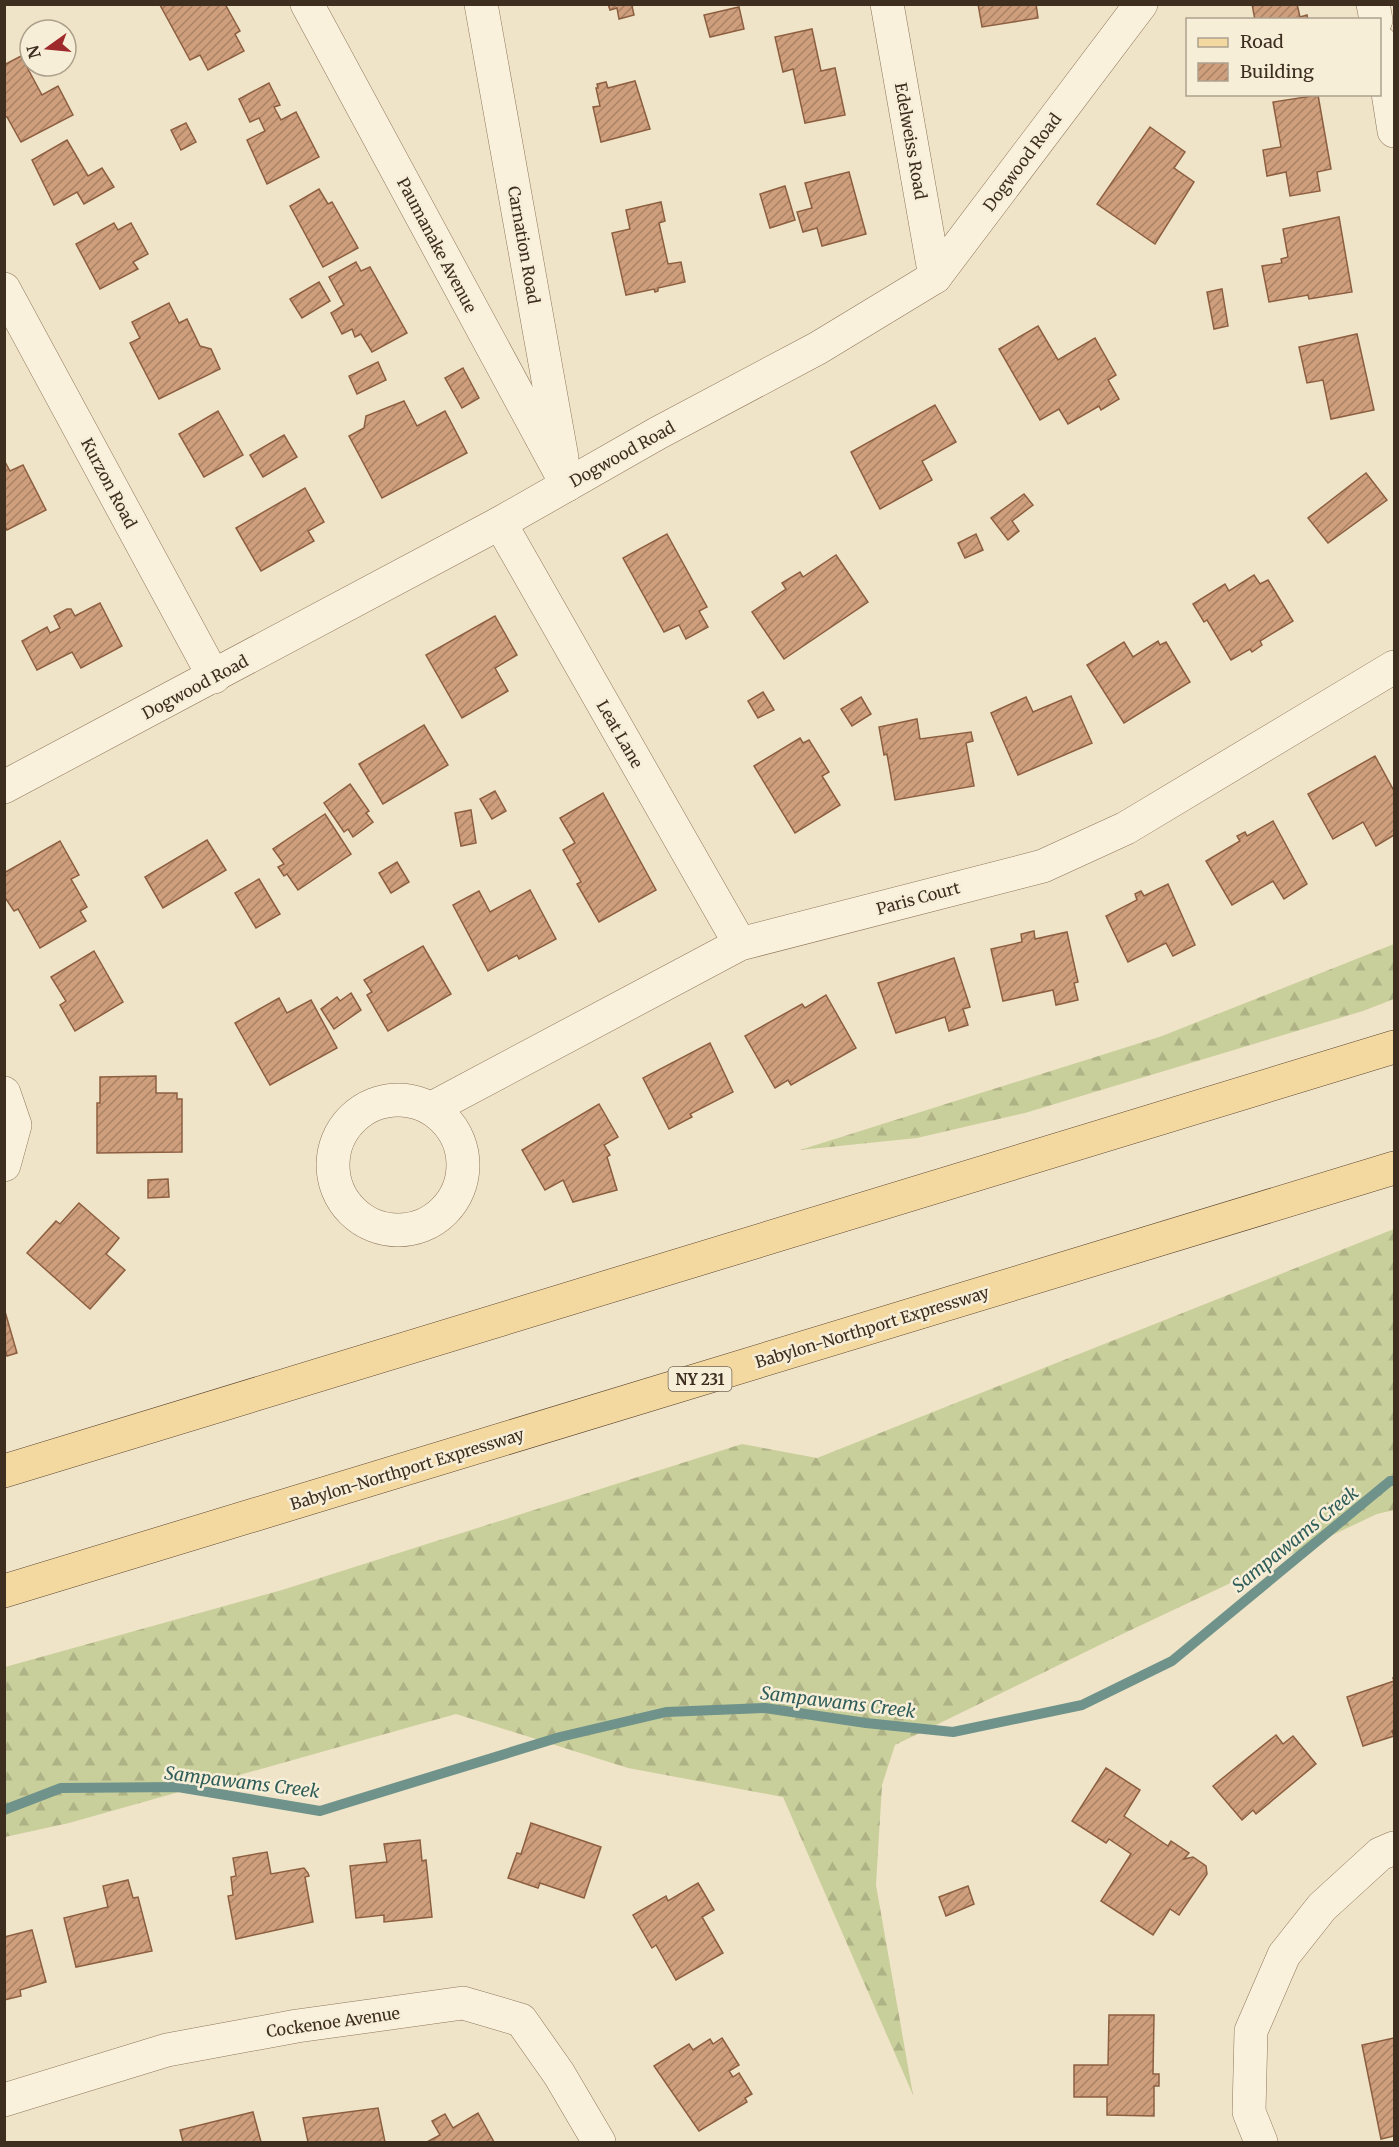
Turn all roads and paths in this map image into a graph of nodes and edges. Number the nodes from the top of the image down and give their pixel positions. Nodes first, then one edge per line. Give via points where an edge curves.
1 (307, 4) edge
2 (481, 4) edge
3 (887, 4) edge
4 (1141, 4) edge
5 (1381, 48) edge
6 (1395, 131) edge
7 (935, 277) junction
8 (4, 289) edge
9 (567, 485) junction
10 (500, 523) junction
11 (1395, 667) edge
12 (214, 677) junction
13 (4, 787) edge
14 (740, 944) junction
15 (1395, 1047) edge
16 (4, 1093) edge
17 (432, 1108) dead end
18 (4, 1165) edge
19 (1395, 1168) edge
20 (4, 1471) edge
21 (4, 1591) edge
22 (1395, 1848) edge
23 (4, 2100) edge
24 (599, 2142) edge
25 (1261, 2142) edge

1 - 9 street, Paumanake Avenue
2 - 9 street, Carnation Road
3 - 7 street, Edelweiss Road
4 - 7 street, Dogwood Road
5 - 6 street
7 - 9 street, Dogwood Road via 818,348
8 - 12 street, Kurzon Road
9 - 10 street, Dogwood Road
10 - 12 street, Dogwood Road
10 - 14 street, Leat Lane
11 - 14 street, Paris Court via 1126,828 1043,866
12 - 13 street, Dogwood Road
14 - 17 street, Paris Court
15 - 20 main road
16 - 18 street via 15,1125
19 - 21 main road, Babylon-Northport Expressway / NY 231
22 - 25 street via 1380,1854 1322,1907 1284,1955 1251,2031 1249,2112
23 - 24 street, Cockenoe Avenue via 167,2050 297,2025 463,2003 521,2020

